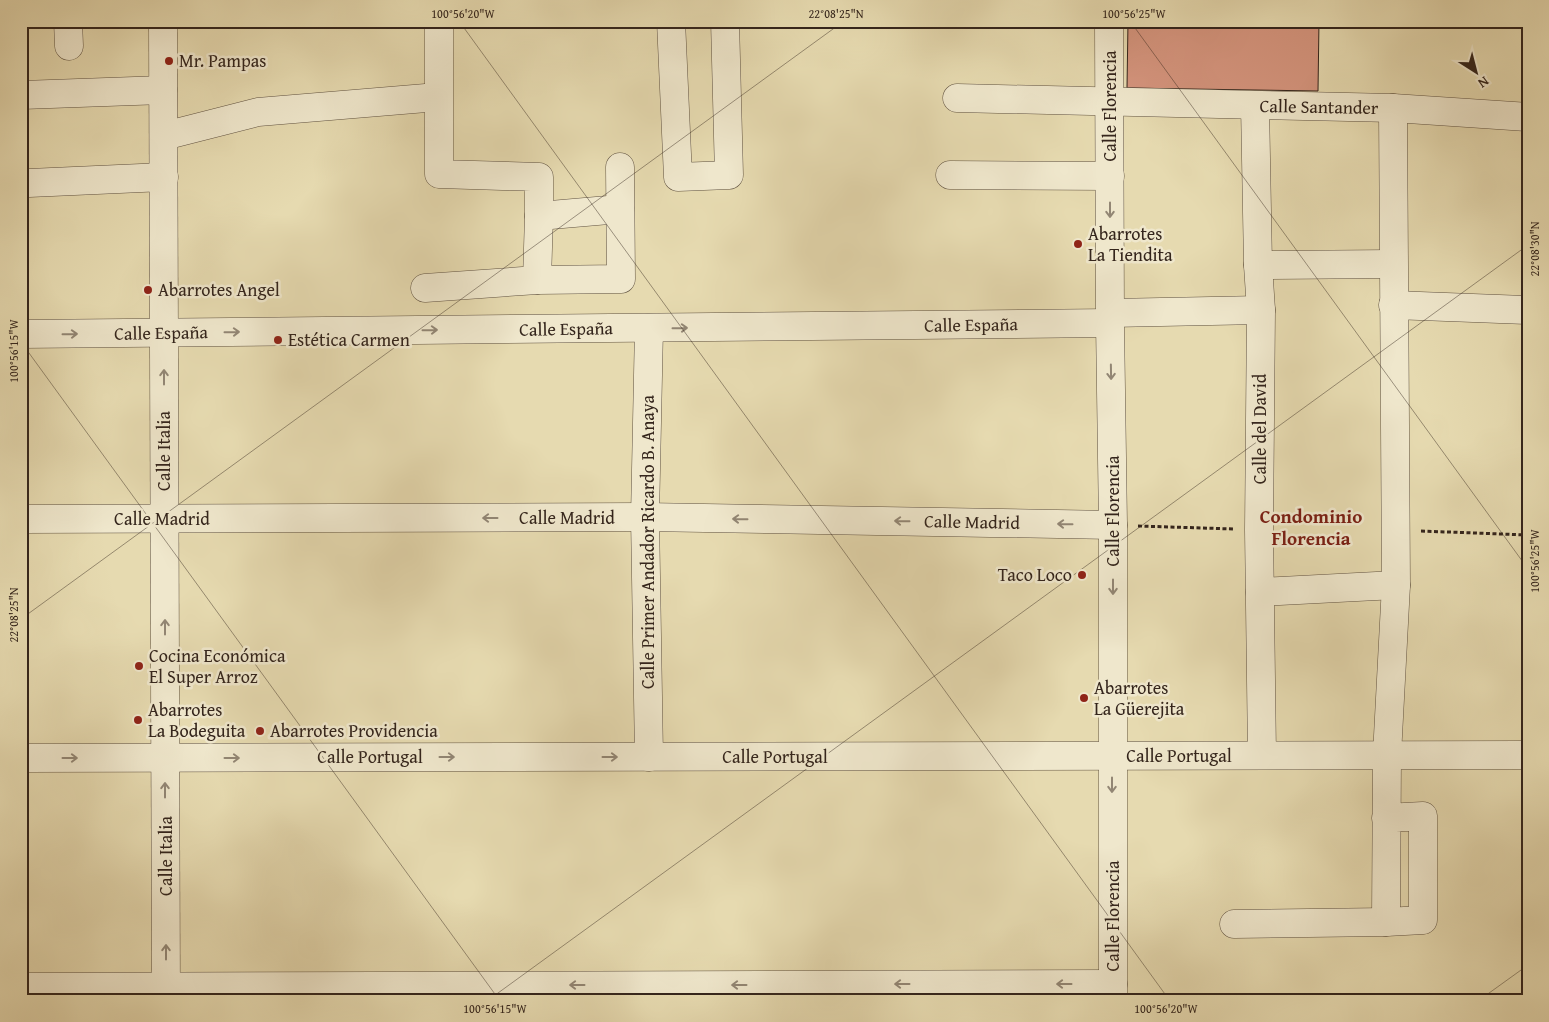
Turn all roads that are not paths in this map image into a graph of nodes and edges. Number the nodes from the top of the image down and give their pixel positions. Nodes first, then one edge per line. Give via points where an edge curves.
1 (163, 21) edge
2 (439, 21) edge
3 (672, 21) edge
4 (724, 21) edge
5 (1109, 21) edge
6 (164, 90) junction
7 (22, 95) edge
8 (438, 97) junction
9 (956, 98) dead end
10 (1110, 102) junction
11 (1254, 105) junction
12 (1393, 108) junction
13 (1528, 117) edge
14 (164, 136) junction
15 (620, 168) dead end
16 (950, 174) dead end
17 (1110, 176) junction
18 (164, 177) junction
19 (29, 182) dead end
20 (620, 209) junction
21 (540, 216) junction
22 (1393, 264) junction
23 (1258, 265) junction
24 (537, 280) junction
25 (425, 288) dead end
26 (1394, 305) junction
27 (1261, 310) junction
28 (1528, 310) edge
29 (1110, 318) junction
30 (649, 328) junction
31 (164, 333) junction
32 (21, 334) edge
33 (646, 517) junction
34 (21, 519) edge
35 (165, 519) junction
36 (1113, 525) junction
37 (1396, 586) junction
38 (1260, 592) junction
39 (1262, 755) junction
40 (1387, 755) junction
41 (1528, 755) edge
42 (1112, 756) junction
43 (649, 757) junction
44 (21, 758) edge
45 (165, 758) junction
46 (1386, 818) junction
47 (1386, 922) junction
48 (1234, 924) dead end
49 (21, 987) edge
50 (1113, 992) edge
51 (646, 993) edge
52 (166, 994) edge

1 - 6 street, Calle Italia
2 - 8 street
3 - 4 street via 678,177 728,175
5 - 10 street, Calle Florencia
6 - 7 street
6 - 14 street, Calle Italia
8 - 14 street via 258,112
8 - 21 street via 439,174 539,177
9 - 10 street, Calle Santander
10 - 11 street, Calle Santander
10 - 17 street, Calle Florencia
11 - 12 street, Calle Santander
11 - 23 street, Calle del David
12 - 13 street, Calle Santander
12 - 22 street
14 - 18 street, Calle Italia
15 - 20 street
16 - 17 street
17 -> 29 street, Calle Florencia
18 - 19 street
18 - 31 street, Calle Italia
20 - 21 street
20 - 24 street via 621,279
21 - 24 street
22 - 23 street
22 - 26 street
23 - 27 street, Calle del David
24 - 25 street
26 - 28 street
26 - 37 street
27 - 29 street, Calle España
27 - 38 street, Calle del David
30 -> 29 street, Calle España
29 -> 36 street, Calle Florencia
31 -> 30 street, Calle España
30 - 33 street, Calle Primer Andador Ricardo B. Anaya
32 -> 31 street, Calle España
35 -> 31 street, Calle Italia
33 -> 35 street, Calle Madrid
36 -> 33 street, Calle Madrid
33 - 43 street, Calle Primer Andador Ricardo B. Anaya
34 - 35 street, Calle Madrid
45 -> 35 street, Calle Italia
36 -> 42 street, Calle Florencia
37 - 38 street
37 - 40 street
38 - 39 street, Calle del David
39 - 40 street, Calle Portugal
39 - 42 street, Calle Portugal
40 - 41 street, Calle Portugal
40 - 46 street
42 - 43 street, Calle Portugal
42 -> 50 street, Calle Florencia
45 -> 43 street, Calle Portugal
44 -> 45 street, Calle Portugal
52 -> 45 street, Calle Italia
46 - 47 street
46 - 47 street via 1423,816 1423,920
47 - 48 street
49 - 52 street
50 -> 51 street
51 -> 52 street

